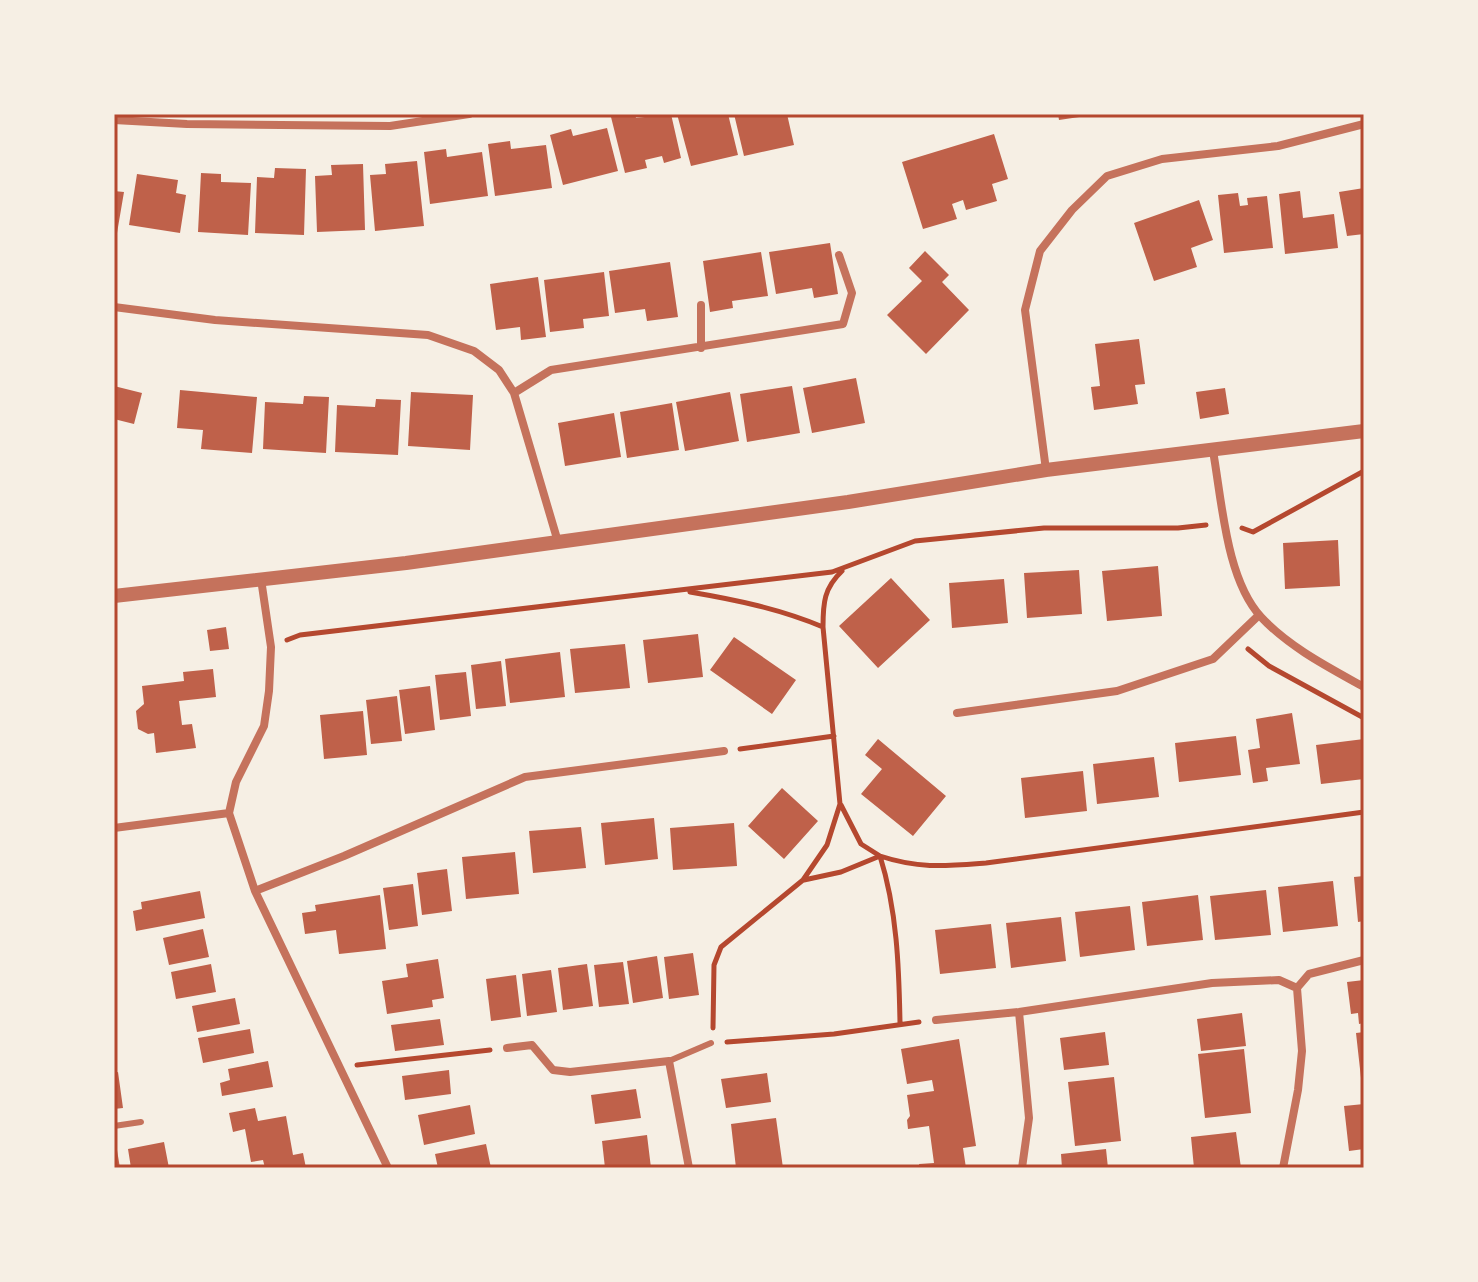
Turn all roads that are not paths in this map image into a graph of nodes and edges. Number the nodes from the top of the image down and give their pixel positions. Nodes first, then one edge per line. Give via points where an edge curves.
1 (469, 114) edge
2 (114, 120) edge
3 (1364, 124) edge
4 (839, 255) dead end
5 (701, 305) dead end
6 (114, 307) edge
7 (701, 348) junction
8 (514, 393) junction
9 (1364, 431) edge
10 (1213, 451) junction
11 (1046, 470) junction
12 (558, 542) junction
13 (261, 579) junction
14 (114, 596) edge
15 (1259, 615) junction
16 (1364, 687) edge
17 (957, 713) dead end
18 (724, 751) road end
19 (229, 813) junction
20 (114, 828) edge
21 (255, 891) junction
22 (1364, 960) edge
23 (1297, 988) junction
24 (1019, 1012) junction
25 (936, 1020) road end
26 (711, 1043) road end
27 (507, 1048) road end
28 (669, 1061) junction
29 (141, 1122) dead end
30 (114, 1126) edge
31 (388, 1168) edge
32 (689, 1168) edge
33 (1022, 1168) edge
34 (1283, 1168) edge

1 - 2 street via 390,126
3 - 11 street via 1278,146 1162,159 1107,176 1072,210 1040,251 1025,310
4 - 7 street via 852,293 843,324
5 - 7 street
6 - 8 street via 428,335 474,351 499,370
7 - 8 street via 551,370
8 - 12 street
9 - 10 street
10 - 11 street
10 - 15 street via 1240,585
11 - 12 street
12 - 13 street
13 - 14 street
13 - 19 street via 271,647 269,691 264,726 236,782
15 - 16 street via 1287,641
15 - 17 street via 1213,659 1117,691
18 - 21 street via 525,777
19 - 20 street
19 - 21 street
21 - 31 street
22 - 23 street via 1309,974
23 - 24 street via 1279,980 1212,983
23 - 34 street via 1302,1051
24 - 25 street
24 - 33 street via 1029,1118
26 - 28 lane
27 - 28 street via 532,1045 553,1070 570,1072
28 - 32 street
29 - 30 lane

